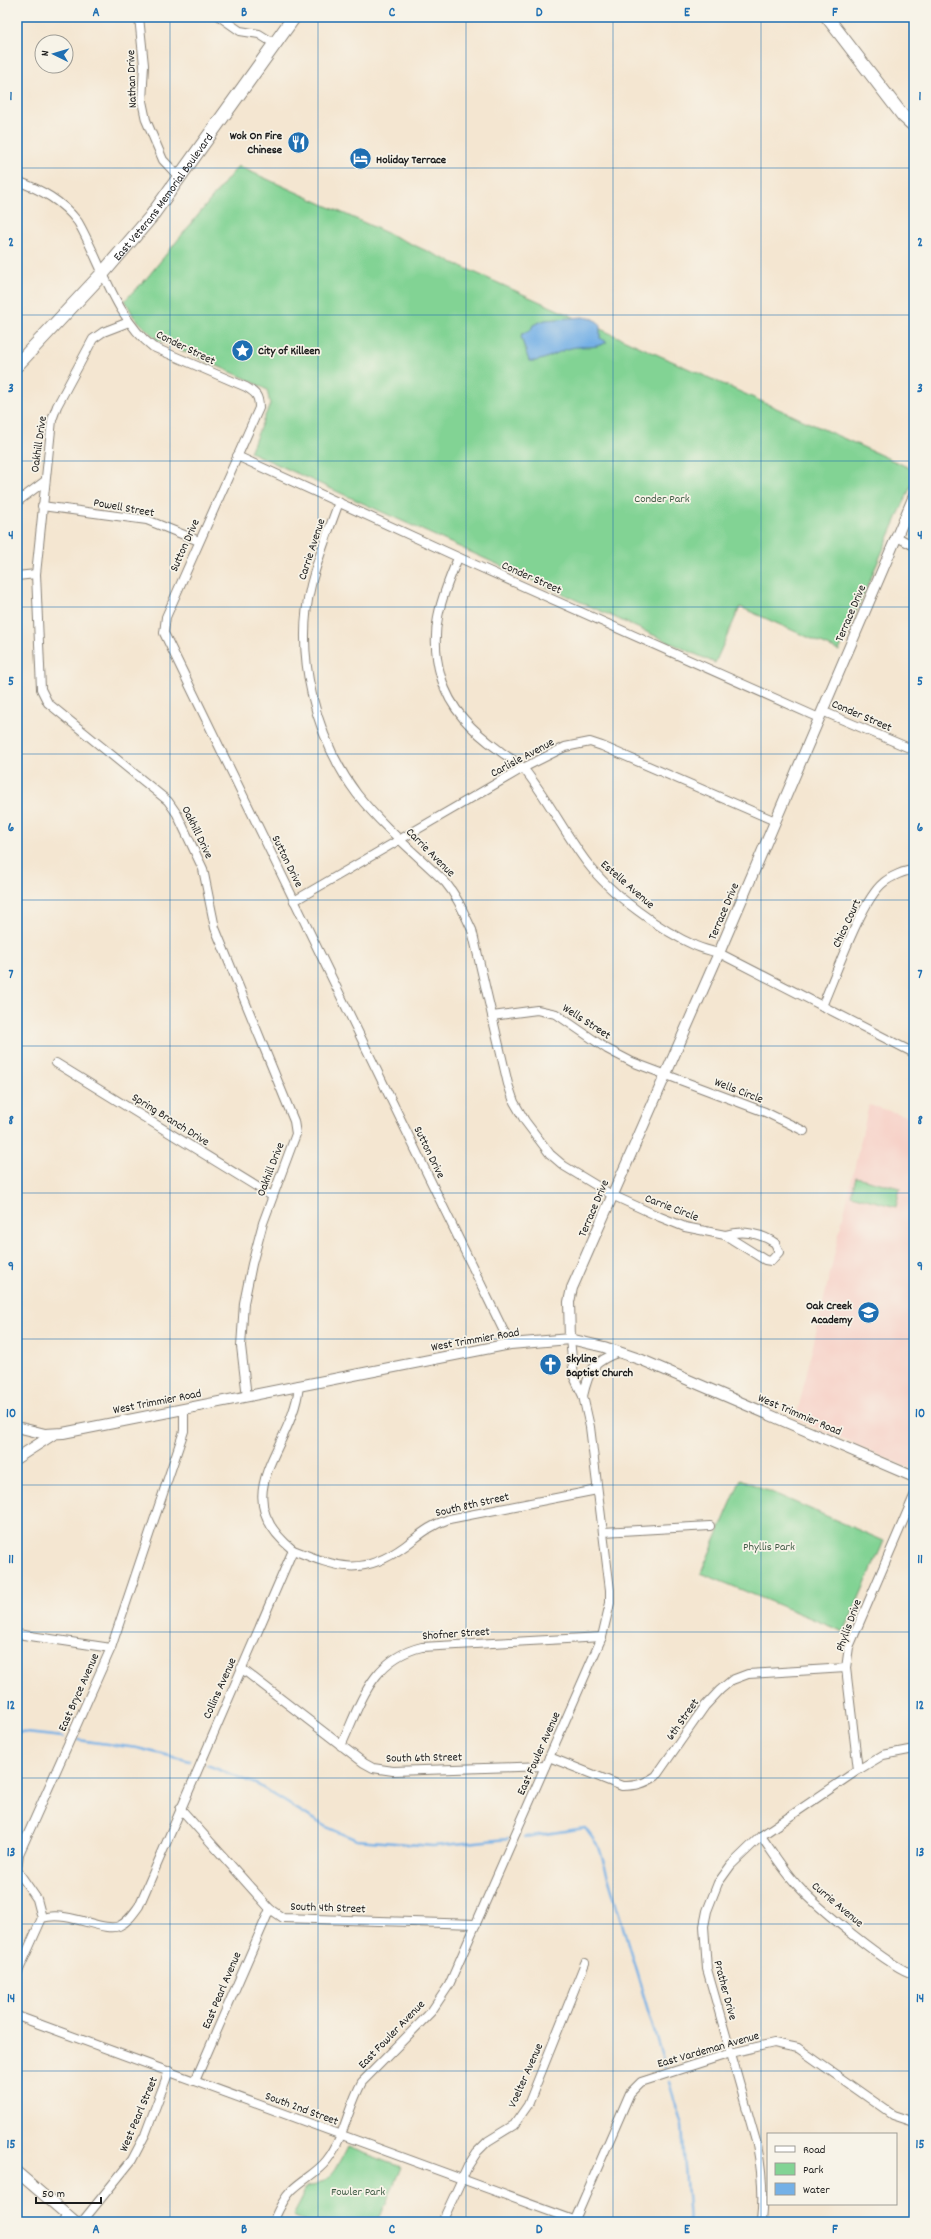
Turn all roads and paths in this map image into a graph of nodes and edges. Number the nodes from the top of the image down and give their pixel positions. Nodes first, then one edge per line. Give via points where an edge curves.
1 (139, 17) edge
2 (220, 17) edge
3 (294, 17) edge
4 (828, 18) edge
5 (275, 44) junction
6 (914, 126) edge
7 (180, 178) junction
8 (17, 182) edge
9 (103, 273) junction
10 (129, 322) junction
11 (17, 365) edge
12 (246, 387) joint
13 (237, 456) junction
14 (45, 481) junction
15 (914, 496) edge
16 (17, 502) edge
17 (339, 502) junction
18 (42, 506) junction
19 (897, 537) junction
20 (199, 541) junction
21 (914, 546) edge
22 (458, 558) junction
23 (36, 574) junction
24 (17, 576) edge
25 (820, 714) junction
26 (914, 750) edge
27 (523, 768) junction
28 (775, 821) junction
29 (401, 839) junction
30 (914, 870) edge
31 (294, 901) junction
32 (719, 953) junction
33 (822, 1006) junction
34 (492, 1016) junction
35 (914, 1053) edge
36 (56, 1063) dead end
37 (664, 1076) junction
38 (804, 1131) dead end
39 (612, 1195) junction
40 (272, 1196) junction
41 (725, 1235) junction
42 (570, 1339) junction
43 (510, 1344) junction
44 (620, 1352) junction
45 (299, 1385) junction
46 (583, 1396) junction
47 (247, 1397) junction
48 (184, 1409) junction
49 (18, 1431) edge
50 (54, 1434) junction
51 (17, 1458) edge
52 (914, 1477) edge
53 (597, 1490) junction
54 (914, 1496) edge
55 (710, 1526) dead end
56 (603, 1532) junction
57 (293, 1550) junction
58 (17, 1634) edge
59 (602, 1637) junction
60 (111, 1648) junction
61 (241, 1668) junction
62 (846, 1668) junction
63 (341, 1746) junction
64 (914, 1749) edge
65 (549, 1757) junction
66 (545, 1766) junction
67 (858, 1770) junction
68 (180, 1808) junction
69 (761, 1836) junction
70 (270, 1909) junction
71 (42, 1918) junction
72 (476, 1924) junction
73 (585, 1963) dead end
74 (17, 1974) edge
75 (914, 1974) edge
76 (17, 2016) edge
77 (731, 2053) junction
78 (169, 2071) junction
79 (195, 2081) junction
80 (914, 2122) edge
81 (340, 2134) junction
82 (17, 2172) edge
83 (462, 2179) junction
84 (65, 2218) edge
85 (75, 2222) edge
86 (82, 2222) edge
87 (273, 2222) edge
88 (442, 2222) edge
89 (576, 2222) edge
90 (761, 2222) edge

1 - 7 street, Nathan Drive via 144,65 142,101 146,120 164,160
2 - 5 street via 240,30 259,34
3 - 5 main road, East Veterans Memorial Boulevard
4 - 6 main road via 903,116
5 - 7 main road, East Veterans Memorial Boulevard
7 - 9 main road, East Veterans Memorial Boulevard
8 - 9 street, Conder Street via 42,190 68,209 90,242
9 - 10 street, Conder Street
9 - 11 main road, East Veterans Memorial Boulevard
10 - 12 street, Conder Street via 140,337 153,347
10 - 14 street, Oakhill Drive via 103,332 93,339 83,355 52,420
12 - 13 street, Sutton Drive via 255,392 259,399 259,408
13 - 17 street, Conder Street
13 - 20 street, Sutton Drive
14 - 16 street
14 - 18 street, Oakhill Drive
15 - 19 street, Terrace Drive
17 - 22 street, Conder Street
17 - 29 street, Carrie Avenue via 310,586 306,620 309,681 324,734 347,779 373,811
18 - 20 street, Powell Street via 147,520
18 - 23 street, Oakhill Drive
19 - 21 street
19 - 25 street, Terrace Drive
20 - 31 street, Sutton Drive via 166,618 164,633
22 - 25 street, Conder Street
22 - 27 street, Estelle Avenue via 441,598 436,620 435,645 440,677 452,704 467,725
23 - 24 street
23 - 40 street, Oakhill Drive via 43,696 48,703 168,801 178,814 203,869 215,928 294,1121 294,1141
25 - 26 street, Conder Street
25 - 28 street, Terrace Drive
27 - 28 street, Carlisle Avenue via 565,747 590,742
27 - 29 street, Carlisle Avenue
27 - 32 street, Estelle Avenue via 589,866 621,897 672,934 697,947
28 - 32 street, Terrace Drive
29 - 31 street, Carlisle Avenue
29 - 34 street, Carrie Avenue via 455,894 472,930
30 - 33 street, Chico Court via 908,870 883,882 866,905
31 - 43 street, Sutton Drive
32 - 33 street, Estelle Avenue
32 - 37 street, Terrace Drive
33 - 35 street, Estelle Avenue
34 - 37 street, Wells Street via 537,1010 556,1014 607,1049
34 - 39 street, Carrie Avenue via 508,1084 514,1102 525,1121 550,1154 564,1166
36 - 40 street, Spring Branch Drive
37 - 38 street, Wells Circle via 765,1112
37 - 39 street, Terrace Drive
39 - 41 street, Carrie Circle via 685,1227
39 - 42 street, Terrace Drive via 572,1288 569,1302
40 - 47 street, Oakhill Drive via 252,1264 244,1306 241,1346
41 - 41 street, Carrie Circle via 735,1232 758,1235 775,1243 779,1252 771,1261 765,1260
42 - 43 street, West Trimmier Road
42 - 44 street, West Trimmier Road
42 - 46 street, East Fowler Avenue via 574,1376
43 - 45 street, West Trimmier Road
44 - 46 street via 602,1359 594,1366 588,1375
44 - 52 street, West Trimmier Road
45 - 47 street, West Trimmier Road
45 - 57 street via 294,1409 262,1482 266,1517
46 - 53 street, East Fowler Avenue via 590,1428
47 - 48 street, West Trimmier Road
48 - 50 street, West Trimmier Road
48 - 60 street, East Bryce Avenue via 184,1431
49 - 50 street, West Trimmier Road
50 - 51 street
53 - 56 street, East Fowler Avenue
53 - 57 street, South 8th Street via 449,1519 432,1525 391,1556 369,1565 334,1565
54 - 62 street, Phyllis Drive via 849,1647
55 - 56 street
56 - 59 street, East Fowler Avenue via 610,1603
57 - 61 street, Collins Avenue
58 - 60 street
59 - 63 street, Shofner Street via 422,1647 408,1650 383,1666 374,1677
59 - 65 street, East Fowler Avenue
60 - 71 street, East Bryce Avenue via 19,1854 17,1870 37,1899
61 - 63 street, South 6th Street
61 - 68 street, Collins Avenue
62 - 65 street, 6th Street via 748,1674 732,1680 705,1706 656,1776 645,1784 622,1786
62 - 67 street, Phyllis Drive
63 - 66 street, South 6th Street via 373,1768 387,1770
64 - 67 street, Prather Drive via 884,1755
65 - 66 street, East Fowler Avenue
66 - 72 street, East Fowler Avenue
67 - 69 street, Prather Drive
68 - 70 street, South 4th Street
68 - 71 street, Collins Avenue via 139,1906 125,1922 117,1927 109,1927 68,1916
69 - 75 street, Currie Avenue via 797,1885 819,1906 893,1965
69 - 77 street, Prather Drive via 731,1865 718,1884 707,1910 704,1926 707,1969
70 - 72 street, South 4th Street via 283,1918
70 - 79 street, East Pearl Avenue
71 - 74 street
72 - 81 street, East Fowler Avenue via 449,1986 431,2012 362,2082
73 - 83 street, Voelter Avenue via 528,2105 514,2125 488,2141 477,2152
76 - 78 street, South 2nd Street
77 - 80 street, East Vardeman Avenue via 774,2043 794,2046 893,2115
77 - 89 street, East Vardeman Avenue via 635,2086
77 - 90 street, Prather Drive via 761,2163
78 - 79 street, South 2nd Street
78 - 86 street, West Pearl Street via 145,2135 132,2160
79 - 81 street, South 2nd Street
81 - 83 street, South 2nd Street
81 - 87 street, East Fowler Avenue via 326,2162 292,2189
82 - 84 street
83 - 88 street, Voelter Avenue
83 - 89 street, South 2nd Street
84 - 85 street

